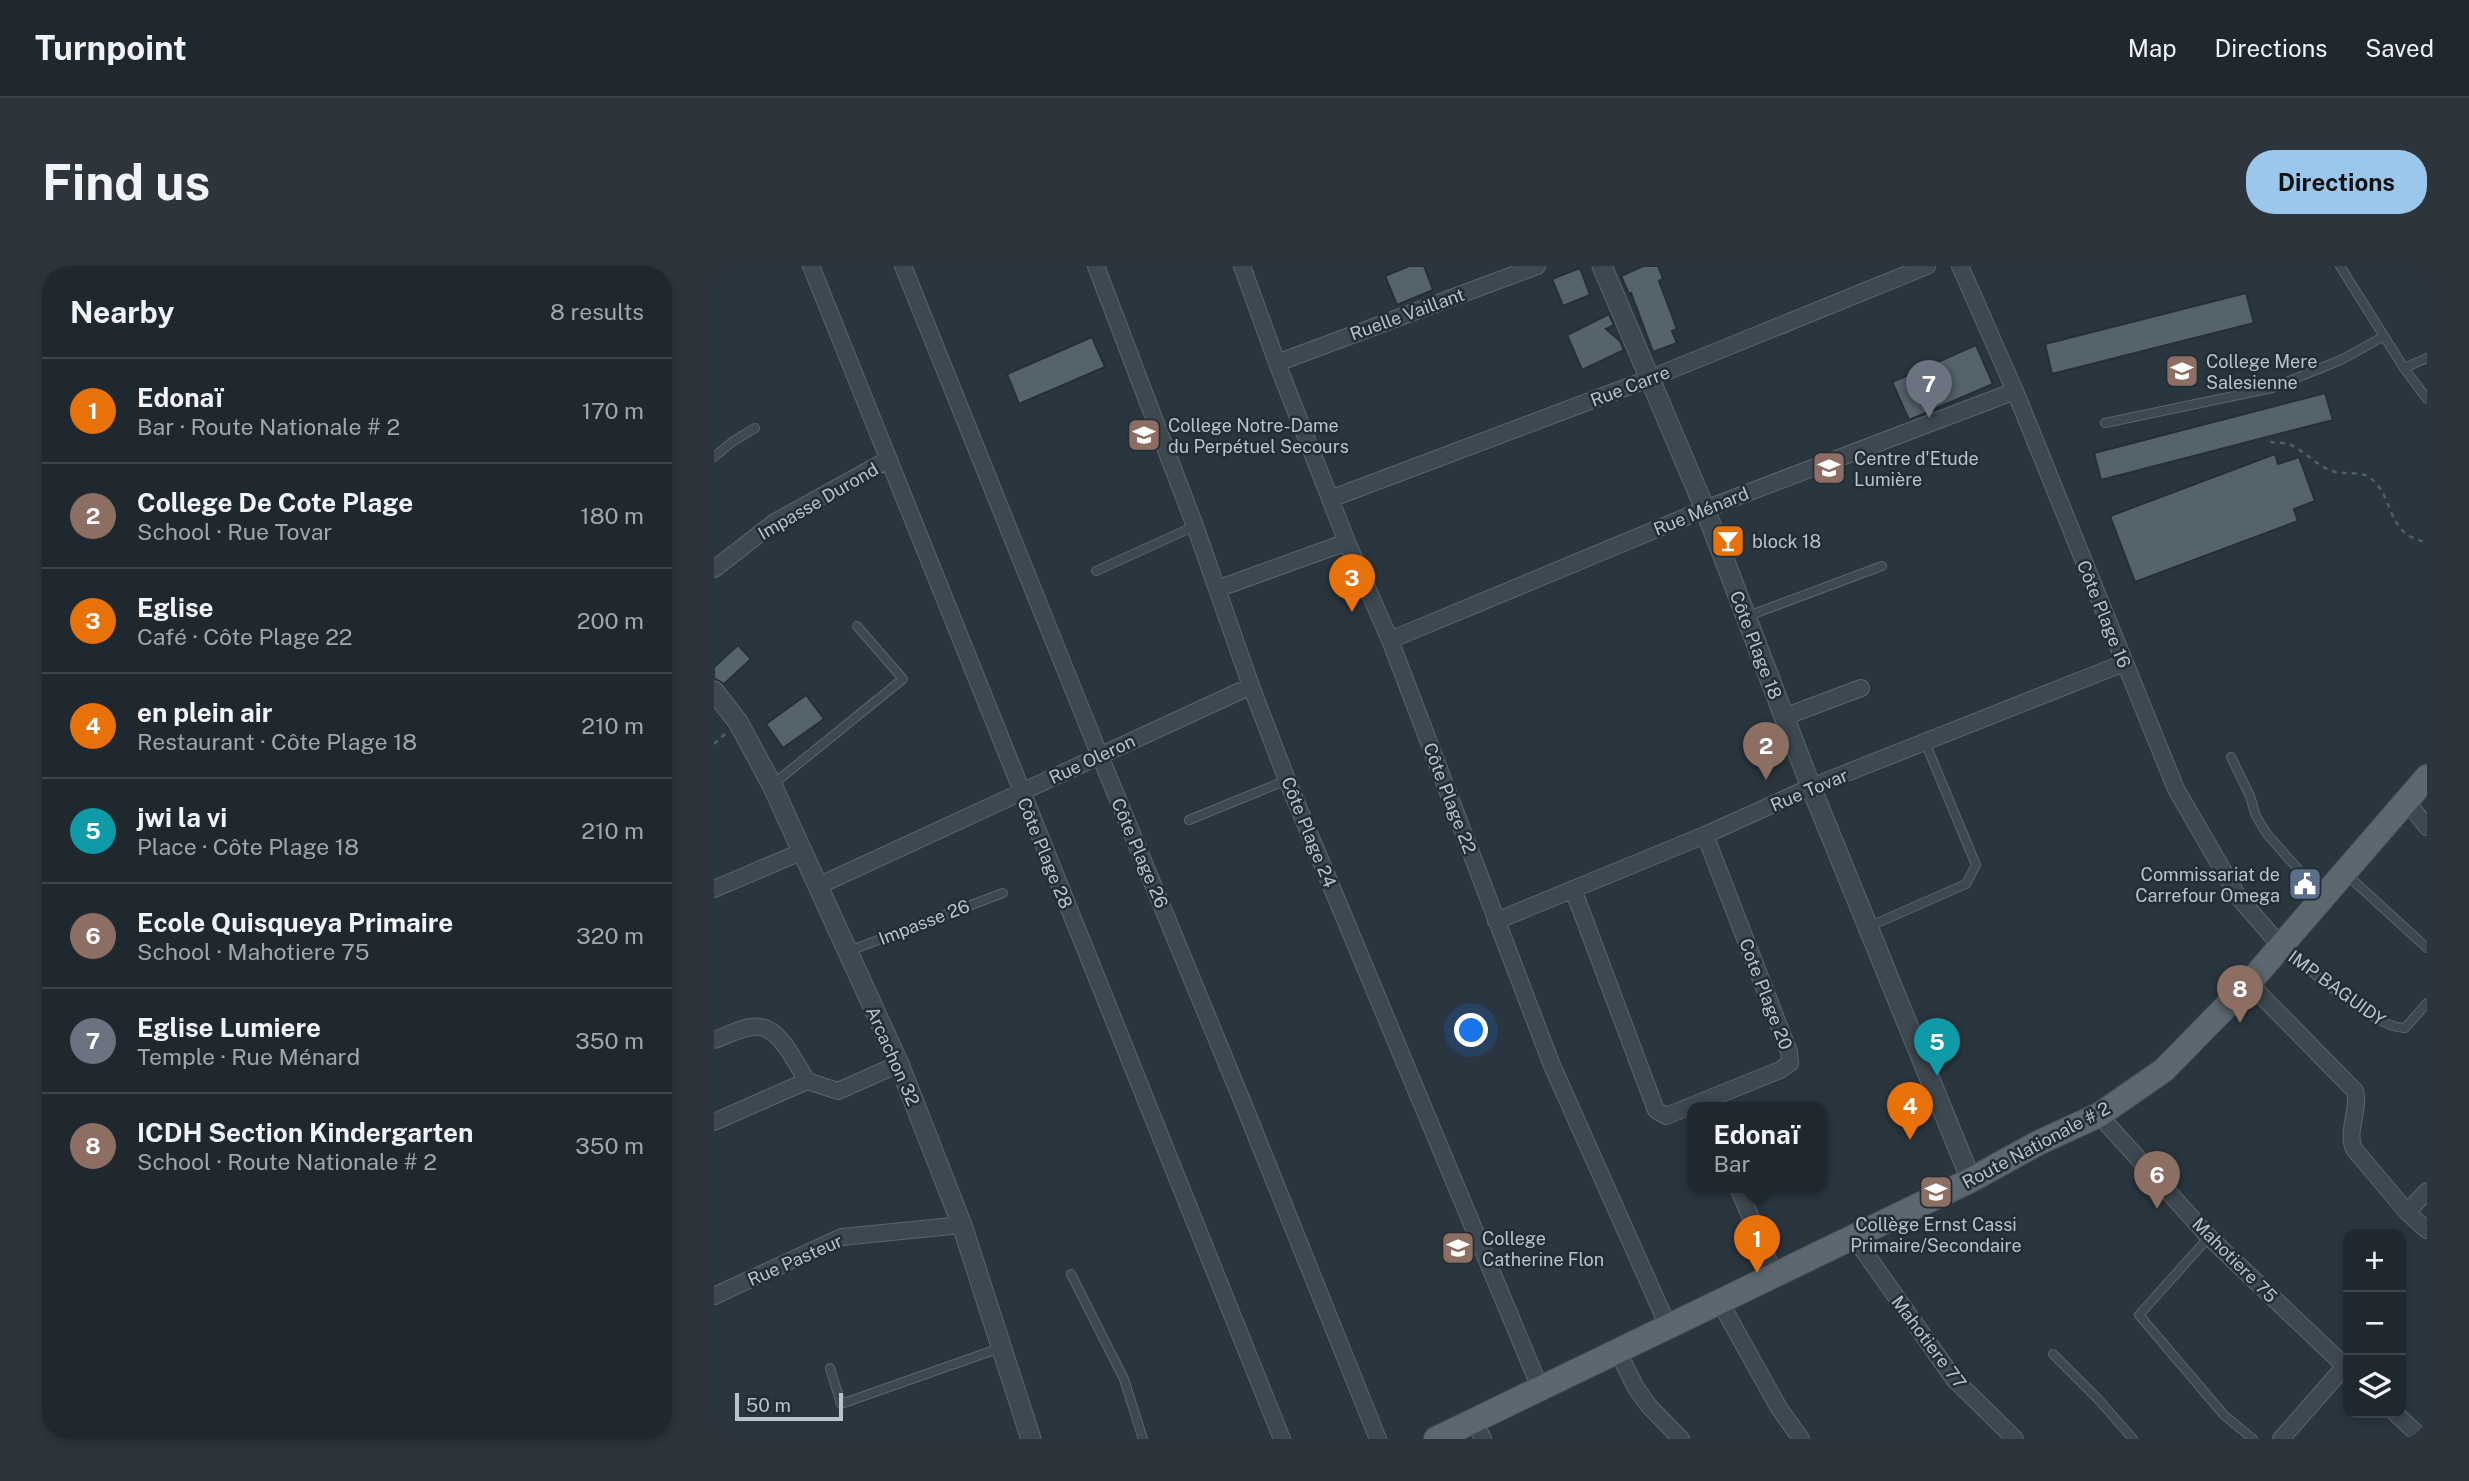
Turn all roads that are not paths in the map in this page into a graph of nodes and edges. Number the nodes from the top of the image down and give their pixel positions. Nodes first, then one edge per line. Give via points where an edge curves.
1 (811, 266) edge
2 (903, 266) edge
3 (1096, 266) edge
4 (1242, 266) edge
5 (1537, 266) edge
6 (1602, 266) edge
7 (1927, 266) edge
8 (1960, 266) edge
9 (2340, 266) edge
10 (1498, 273) edge
11 (2384, 336) junction
12 (2427, 358) edge
13 (1277, 363) junction
14 (2404, 369) junction
15 (1651, 378) junction
16 (2015, 391) junction
17 (2427, 399) edge
18 (2105, 423) dead end
19 (755, 428) dead end
20 (714, 457) edge
21 (889, 459) junction
22 (1330, 499) junction
23 (1705, 509) junction
24 (1195, 526) junction
25 (1347, 542) junction
26 (1882, 566) dead end
27 (714, 569) edge
28 (1096, 571) dead end
29 (1217, 589) junction
30 (1745, 617) junction
31 (857, 626) dead end
32 (1390, 640) junction
33 (2124, 663) junction
34 (1251, 686) junction
35 (1861, 688) dead end
36 (714, 691) edge
37 (1784, 717) junction
38 (1925, 742) junction
39 (1100, 756) junction
40 (2231, 757) dead end
41 (2427, 777) edge
42 (1287, 780) junction
43 (772, 785) junction
44 (1811, 788) junction
45 (1020, 792) junction
46 (2407, 802) junction
47 (1189, 820) dead end
48 (2427, 827) edge
49 (1705, 835) junction
50 (801, 852) junction
51 (2344, 872) junction
52 (818, 886) junction
53 (714, 889) edge
54 (1573, 889) junction
55 (1003, 893) dead end
56 (2322, 897) junction
57 (1496, 921) junction
58 (1868, 927) junction
59 (2280, 945) junction
60 (2427, 948) edge
61 (846, 952) junction
62 (2249, 983) junction
63 (2427, 1003) edge
64 (714, 1040) edge
65 (899, 1065) junction
66 (807, 1081) junction
67 (1708, 1102) edge
68 (1687, 1109) edge
69 (2099, 1115) junction
70 (714, 1122) edge
71 (1971, 1180) junction
72 (2427, 1191) edge
73 (1740, 1193) edge
74 (2407, 1212) junction
75 (962, 1226) junction
76 (2427, 1230) edge
77 (1854, 1237) junction
78 (2209, 1237) junction
79 (1071, 1274) dead end
80 (1774, 1274) junction
81 (714, 1296) edge
82 (1720, 1302) junction
83 (1668, 1326) junction
84 (1003, 1347) junction
85 (1617, 1350) junction
86 (2053, 1354) dead end
87 (2343, 1364) edge
88 (830, 1368) dead end
89 (2343, 1370) edge
90 (1541, 1390) junction
91 (2400, 1418) edge
92 (1479, 1430) edge
93 (1031, 1439) edge
94 (1143, 1439) edge
95 (1282, 1439) edge
96 (1378, 1439) edge
97 (1436, 1439) edge
98 (1681, 1439) edge
99 (1801, 1439) edge
100 (2014, 1439) edge
101 (2133, 1439) edge
102 (2253, 1439) edge
103 (2281, 1439) edge
104 (2423, 1439) edge

1 - 21 street, Côte Plage 28
2 - 39 street, Côte Plage 26
3 - 24 street, Côte Plage 24
4 - 13 street, Côte Plage 22
5 - 10 street, Ruelle Vaillant
6 - 15 street, Côte Plage 18
7 - 15 street, Rue Carre
8 - 16 street, Côte Plage 16
9 - 11 lane
10 - 13 street, Ruelle Vaillant
11 - 14 lane
11 - 18 lane via 2343,359 2272,388
12 - 14 lane
13 - 22 street, Côte Plage 22
14 - 17 lane
15 - 22 street, Rue Carre
15 - 23 street, Côte Plage 18
16 - 23 street, Rue Ménard
16 - 33 street, Côte Plage 16
19 - 20 lane
21 - 27 street, Impasse Durond via 775,522
21 - 45 street, Côte Plage 28
22 - 25 street, Côte Plage 22
23 - 30 street, Côte Plage 18
23 - 32 street, Rue Ménard
24 - 28 lane
24 - 29 street, Côte Plage 24
25 - 29 street
25 - 32 street, Côte Plage 22
26 - 30 lane
29 - 34 street, Côte Plage 24
30 - 37 street, Côte Plage 18
31 - 43 lane via 903,679
32 - 57 street, Côte Plage 22
33 - 38 street, Rue Tovar
33 - 59 street, Côte Plage 16 via 2176,789 2239,898
34 - 39 street, Rue Oleron
34 - 42 street, Côte Plage 24
35 - 37 street
36 - 43 street, Arcachon 32 via 738,723
37 - 44 street, Côte Plage 18
38 - 44 street, Rue Tovar
38 - 58 lane via 1976,865 1973,875 1966,884
39 - 45 street, Rue Oleron
39 - 96 street, Côte Plage 26
40 - 56 lane via 2267,834
41 - 46 main road, Route Nationale # 2
42 - 47 lane
42 - 90 street, Côte Plage 24
43 - 50 street, Arcachon 32
44 - 49 street, Rue Tovar
44 - 58 street, Côte Plage 18
45 - 52 street, Rue Oleron
45 - 95 street, Côte Plage 28
46 - 48 street
46 - 51 main road, Route Nationale # 2
49 - 54 street, Rue Tovar
49 - 67 street, Cote Plage 20 via 1790,1058 1785,1067
50 - 52 street, Arcachon 32
50 - 53 street
51 - 56 main road, Route Nationale # 2
51 - 60 lane
52 - 61 street, Arcachon 32
54 - 57 street, Rue Tovar
54 - 68 street, Cote Plage 20 via 1656,1110 1666,1116
55 - 61 lane, Impasse 26
56 - 59 main road, Route Nationale # 2
57 - 83 street, Côte Plage 22 via 1551,1063
58 - 71 street, Côte Plage 18
59 - 62 main road, Route Nationale # 2
59 - 63 lane, IMP BAGUIDY via 2391,1028 2405,1028
61 - 65 street, Arcachon 32
62 - 69 main road, Route Nationale # 2 via 2164,1070
62 - 74 street via 2355,1091 2358,1102 2350,1141
64 - 66 street via 762,1027 776,1034
65 - 66 street via 838,1091
65 - 75 street, Arcachon 32
66 - 70 street
69 - 71 main road, Route Nationale # 2
69 - 78 street, Mahotiere 75
71 - 77 main road, Route Nationale # 2
72 - 74 street
73 - 80 street
74 - 76 street
75 - 81 street, Rue Pasteur via 842,1237
75 - 84 street, Arcachon 32
77 - 80 main road, Route Nationale # 2
77 - 100 street, Mahotiere 77 via 1954,1380
78 - 87 street, Mahotiere 75
78 - 102 lane via 2138,1315 2224,1415
79 - 94 lane via 1124,1379
80 - 82 main road, Route Nationale # 2
82 - 83 main road, Route Nationale # 2
82 - 99 street
83 - 85 main road, Route Nationale # 2
84 - 88 lane via 841,1404
84 - 93 street, Arcachon 32
85 - 90 main road, Route Nationale # 2
85 - 98 street via 1636,1388
86 - 101 lane
89 - 103 street
90 - 92 main road, Route Nationale # 2
91 - 104 street
92 - 97 main road, Route Nationale # 2

